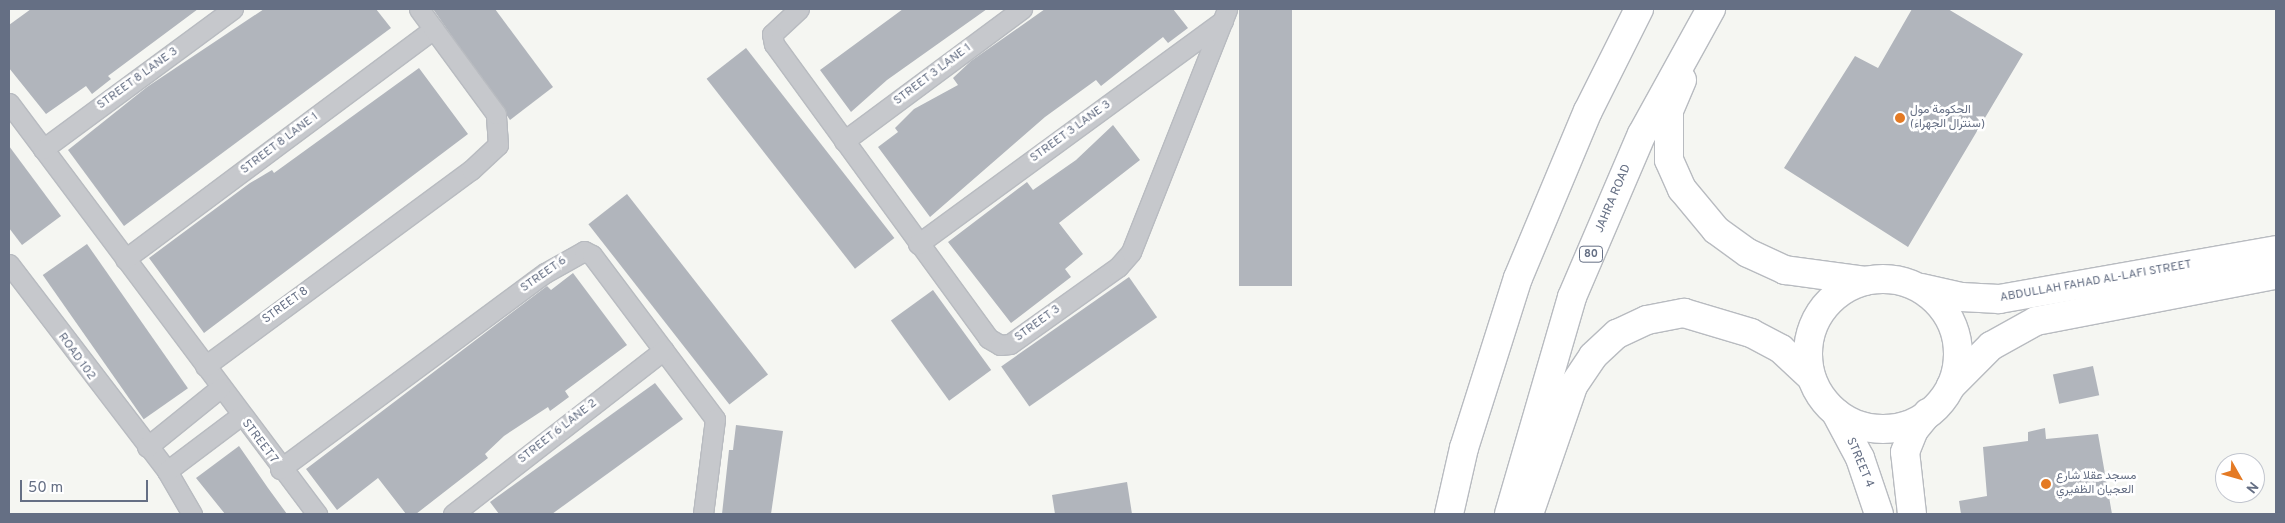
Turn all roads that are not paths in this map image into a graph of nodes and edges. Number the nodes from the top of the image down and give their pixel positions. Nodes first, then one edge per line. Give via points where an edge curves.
1 (233, 9) edge
2 (419, 9) edge
3 (799, 9) edge
4 (1022, 9) edge
5 (1639, 9) edge
6 (1712, 9) edge
7 (1225, 15) edge
8 (434, 29) junction
9 (9, 103) edge
10 (844, 141) junction
11 (43, 149) junction
12 (918, 244) junction
13 (2276, 250) edge
14 (125, 259) junction
15 (9, 264) edge
16 (2276, 276) edge
17 (1865, 281) junction
18 (1917, 287) junction
19 (664, 350) junction
20 (205, 366) junction
21 (1811, 377) junction
22 (1950, 387) junction
23 (220, 388) junction
24 (1932, 410) junction
25 (1836, 413) junction
26 (240, 416) junction
27 (147, 447) junction
28 (280, 469) junction
29 (167, 472) junction
30 (192, 514) edge
31 (317, 514) edge
32 (452, 514) edge
33 (703, 514) edge
34 (1450, 514) edge
35 (1509, 514) edge
36 (1529, 514) edge
37 (1879, 514) edge
38 (1912, 514) edge

1 - 11 street, STREET 8 LANE 3
2 - 8 street, STREET 8
3 - 10 street, STREET 3 via 772,34 774,44
4 - 10 street, STREET 3 LANE 1
5 - 34 main road via 1588,111 1518,278 1464,448
6 - 17 main road via 1669,111 1669,160 1682,189 1716,230 1748,253 1785,270
6 - 35 main road, JAHRA ROAD / 80 via 1642,134 1572,297
7 - 12 street, STREET 3 LANE 3
7 - 12 street, STREET 3 via 1139,238 1118,266 1010,344 1000,345 988,338
8 - 14 street, STREET 8 LANE 1
8 - 20 street, STREET 8 via 496,114 498,145 471,170
9 - 11 street
10 - 12 street, STREET 3
11 - 14 street
13 - 18 main road, ABDULLAH FAHAD AL-LAFI STREET via 1999,299 1961,297
14 - 20 street
15 - 27 street, ROAD 102
16 - 22 main road via 2036,321 1990,346
17 - 18 main road via 1891,280
17 - 21 main road via 1836,296 1812,328 1808,352
18 - 22 main road via 1936,300 1952,327 1957,365
19 - 28 street, STREET 6 via 592,255 584,251 545,273
19 - 32 street, STREET 6 LANE 2
19 - 33 street, STREET 6 via 716,419
20 - 23 street, STREET 7
21 - 25 main road
21 - 36 main road via 1781,349 1750,333 1684,313 1647,320 1617,334 1594,356 1573,386
22 - 24 main road
23 - 26 street, STREET 7
23 - 27 street
24 - 25 main road via 1910,424 1884,429 1858,425
24 - 38 main road via 1914,430 1905,452
25 - 37 main road, STREET 4 via 1860,458
26 - 28 street, STREET 7
26 - 29 street
27 - 29 street, ROAD 102
28 - 31 street, STREET 7
29 - 30 street, ROAD 102

